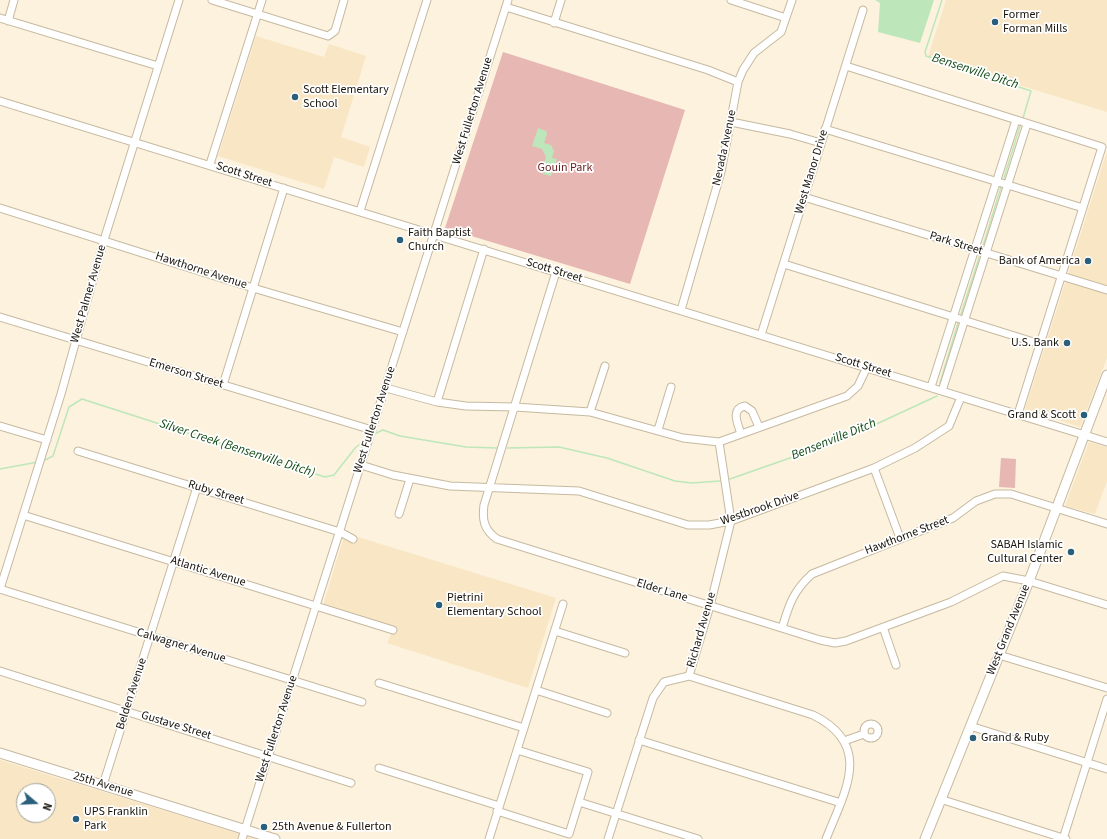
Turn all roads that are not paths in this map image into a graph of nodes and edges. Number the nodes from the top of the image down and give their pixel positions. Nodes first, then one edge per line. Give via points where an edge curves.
1 (14, 0) edge
2 (179, 0) edge
3 (212, 0) edge
4 (262, 0) edge
5 (344, 0) edge
6 (427, 0) edge
7 (561, 0) edge
8 (731, 0) edge
9 (792, 0) edge
10 (507, 4) edge
11 (863, 10) dead end
12 (257, 14) junction
13 (0, 18) edge
14 (786, 18) junction
15 (8, 21) junction
16 (554, 23) junction
17 (158, 66) junction
18 (846, 66) junction
19 (738, 82) junction
20 (0, 101) edge
21 (1016, 120) junction
22 (732, 122) junction
23 (1027, 124) junction
24 (825, 129) junction
25 (135, 141) junction
26 (821, 143) junction
27 (210, 164) junction
28 (996, 181) junction
29 (1008, 185) junction
30 (284, 188) junction
31 (804, 197) junction
32 (0, 208) edge
33 (1083, 208) junction
34 (360, 212) junction
35 (435, 234) junction
36 (104, 240) junction
37 (484, 249) junction
38 (975, 250) junction
39 (986, 253) junction
40 (784, 264) junction
41 (556, 272) junction
42 (1061, 276) junction
43 (253, 288) junction
44 (1107, 290) edge
45 (681, 310) junction
46 (0, 317) edge
47 (954, 317) junction
48 (965, 321) junction
49 (403, 332) junction
50 (761, 335) junction
51 (76, 340) junction
52 (1040, 344) junction
53 (605, 366) dead end
54 (867, 368) junction
55 (1107, 375) edge
56 (223, 385) junction
57 (671, 387) dead end
58 (386, 388) junction
59 (931, 388) junction
60 (942, 391) junction
61 (961, 397) junction
62 (437, 402) junction
63 (515, 406) junction
64 (590, 412) junction
65 (1018, 414) junction
66 (0, 426) edge
67 (759, 428) junction
68 (658, 430) junction
69 (372, 431) junction
70 (741, 434) junction
71 (1084, 435) junction
72 (47, 440) junction
73 (719, 442) junction
74 (1107, 442) edge
75 (78, 451) dead end
76 (361, 465) junction
77 (874, 468) junction
78 (410, 479) junction
79 (197, 487) junction
80 (490, 487) junction
81 (1056, 508) junction
82 (399, 514) dead end
83 (23, 515) junction
84 (731, 521) junction
85 (1107, 524) edge
86 (340, 532) junction
87 (353, 538) dead end
88 (900, 538) junction
89 (173, 561) junction
90 (1029, 581) junction
91 (0, 589) edge
92 (563, 604) dead end
93 (1107, 605) edge
94 (316, 606) junction
95 (710, 606) junction
96 (883, 627) junction
97 (782, 628) junction
98 (393, 630) dead end
99 (555, 631) junction
100 (150, 636) junction
101 (625, 653) dead end
102 (999, 655) junction
103 (896, 665) dead end
104 (0, 671) edge
105 (689, 676) junction
106 (293, 681) junction
107 (379, 683) dead end
108 (1107, 688) edge
109 (536, 690) junction
110 (1107, 699) edge
111 (362, 702) dead end
112 (127, 711) junction
113 (607, 713) dead end
114 (970, 726) junction
115 (524, 728) junction
116 (864, 734) dead end
117 (639, 740) junction
118 (844, 741) junction
119 (517, 750) junction
120 (0, 753) edge
121 (269, 755) junction
122 (1087, 762) junction
123 (379, 768) dead end
124 (1107, 769) edge
125 (351, 782) dead end
126 (103, 785) junction
127 (940, 799) junction
128 (579, 802) junction
129 (841, 803) junction
130 (498, 809) junction
131 (616, 814) junction
132 (245, 829) junction
133 (242, 839) edge
134 (275, 839) edge
135 (489, 839) edge
136 (608, 839) edge
137 (698, 839) edge
138 (826, 839) edge
139 (924, 839) edge
140 (1064, 839) edge

1 - 15 street
2 - 17 street, West Palmer Avenue
3 - 12 street
4 - 12 street
5 - 12 street via 335,31 328,36
6 - 34 street
7 - 16 street
8 - 14 street
9 - 14 street, Nevada Avenue
10 - 16 street
10 - 35 street, West Fullerton Avenue
11 - 18 street, West Manor Drive
12 - 27 street
13 - 15 street
14 - 19 street, Nevada Avenue via 781,32 763,45 748,62
15 - 17 street
16 - 19 street via 708,70
17 - 25 street, West Palmer Avenue
18 - 21 street
18 - 24 street, West Manor Drive
19 - 22 street, Nevada Avenue
20 - 25 street, Scott Street
21 - 23 street
21 - 28 street
22 - 26 street
22 - 45 street, Nevada Avenue via 721,172
23 - 29 street
23 - 33 street via 1102,147
24 - 26 street, West Manor Drive
24 - 28 street
25 - 27 street, Scott Street
25 - 36 street, West Palmer Avenue
26 - 31 street, West Manor Drive
27 - 30 street, Scott Street
28 - 29 street
28 - 38 street
29 - 33 street
29 - 39 street
30 - 34 street, Scott Street
30 - 43 street
31 - 38 street, Park Street
31 - 40 street, West Manor Drive
32 - 36 street, Hawthorne Avenue
33 - 42 street
34 - 35 street, Scott Street
35 - 37 street, Scott Street
35 - 49 street, West Fullerton Avenue
36 - 43 street, Hawthorne Avenue
36 - 51 street, West Palmer Avenue
37 - 41 street, Scott Street
37 - 62 street
38 - 39 street, Park Street
38 - 47 street
39 - 42 street, Park Street
39 - 48 street
40 - 47 street
40 - 50 street, West Manor Drive
41 - 45 street, Scott Street
41 - 63 street, Elder Lane
42 - 44 street, Park Street
42 - 52 street
43 - 49 street, Hawthorne Avenue
43 - 56 street
45 - 50 street, Scott Street
46 - 51 street, Emerson Street
47 - 48 street
47 - 59 street
48 - 52 street
48 - 60 street
49 - 58 street, West Fullerton Avenue
50 - 54 street, Scott Street
51 - 56 street, Emerson Street
51 - 72 street, West Palmer Avenue
52 - 65 street
53 - 64 street
54 - 59 street, Scott Street
54 - 67 street via 858,386 847,396
55 - 71 main road, West Grand Avenue
56 - 69 street, Emerson Street
57 - 68 street
58 - 62 street
58 - 69 street, West Fullerton Avenue
59 - 60 street, Scott Street
60 - 61 street, Scott Street
61 - 65 street, Scott Street
61 - 77 street, Westbrook Drive via 952,423 947,429
62 - 63 street via 466,406
63 - 64 street
63 - 80 street, Elder Lane
64 - 68 street
65 - 71 street, Scott Street
66 - 72 street
67 - 70 street
67 - 70 street via 751,409 742,406 735,416
68 - 73 street via 693,440
69 - 76 street, West Fullerton Avenue
70 - 73 street
71 - 74 street, Scott Street
71 - 81 main road, West Grand Avenue
72 - 83 street, West Palmer Avenue
73 - 84 street, Richard Avenue
75 - 79 street, Ruby Street
76 - 78 street, Westbrook Drive
76 - 86 street, West Fullerton Avenue
77 - 84 street, Westbrook Drive
77 - 88 street
78 - 80 street, Westbrook Drive via 450,486
78 - 82 street
79 - 86 street, Ruby Street
79 - 89 street, Belden Avenue
80 - 84 street, Westbrook Drive via 579,491 688,525
80 - 95 street, Elder Lane via 484,505 483,520 488,532 497,539
81 - 85 street, Hawthorne Street
81 - 88 street, Hawthorne Street via 1011,494 994,494 976,501 953,518
81 - 90 main road, West Grand Avenue
83 - 89 street, Atlantic Avenue
83 - 91 street, West Palmer Avenue
84 - 95 street, Richard Avenue
86 - 87 street, Ruby Street
86 - 94 street, West Fullerton Avenue
88 - 97 street, Hawthorne Street via 812,574 792,597
89 - 94 street, Atlantic Avenue
89 - 100 street, Belden Avenue
90 - 93 street, Elder Lane
90 - 96 street, Elder Lane via 1003,576 951,602
90 - 102 main road, West Grand Avenue
91 - 100 street, Calwagner Avenue
92 - 99 street
94 - 98 street, Atlantic Avenue
94 - 106 street, West Fullerton Avenue
95 - 97 street, Elder Lane
95 - 105 street, Richard Avenue
96 - 97 street, Elder Lane via 846,641 835,642
96 - 103 street
99 - 101 street
99 - 109 street
100 - 106 street, Calwagner Avenue
100 - 112 street, Belden Avenue
102 - 108 street
102 - 114 main road, West Grand Avenue
104 - 112 street, Gustave Street
105 - 117 street, Richard Avenue via 664,682 653,698
105 - 118 street via 813,715 835,729
106 - 111 street, Calwagner Avenue
106 - 121 street, West Fullerton Avenue
107 - 115 street
109 - 113 street
109 - 115 street
110 - 122 street
112 - 121 street, Gustave Street
112 - 126 street, Belden Avenue
114 - 122 street
114 - 127 main road, West Grand Avenue
115 - 119 street
116 - 118 street
117 - 129 street
117 - 131 street, Richard Avenue
118 - 129 street via 851,764 850,777
119 - 128 street via 588,772
119 - 130 street
120 - 126 main road, 25th Avenue
121 - 125 street, Gustave Street
121 - 132 street, West Fullerton Avenue
122 - 124 street
122 - 140 street
123 - 130 street
126 - 132 main road, 25th Avenue
127 - 139 main road, West Grand Avenue
127 - 140 street
128 - 130 street via 569,834
128 - 131 street
129 - 138 street
130 - 135 street
131 - 136 street, Richard Avenue
131 - 137 street
132 - 133 street, West Fullerton Avenue
132 - 134 main road, 25th Avenue

